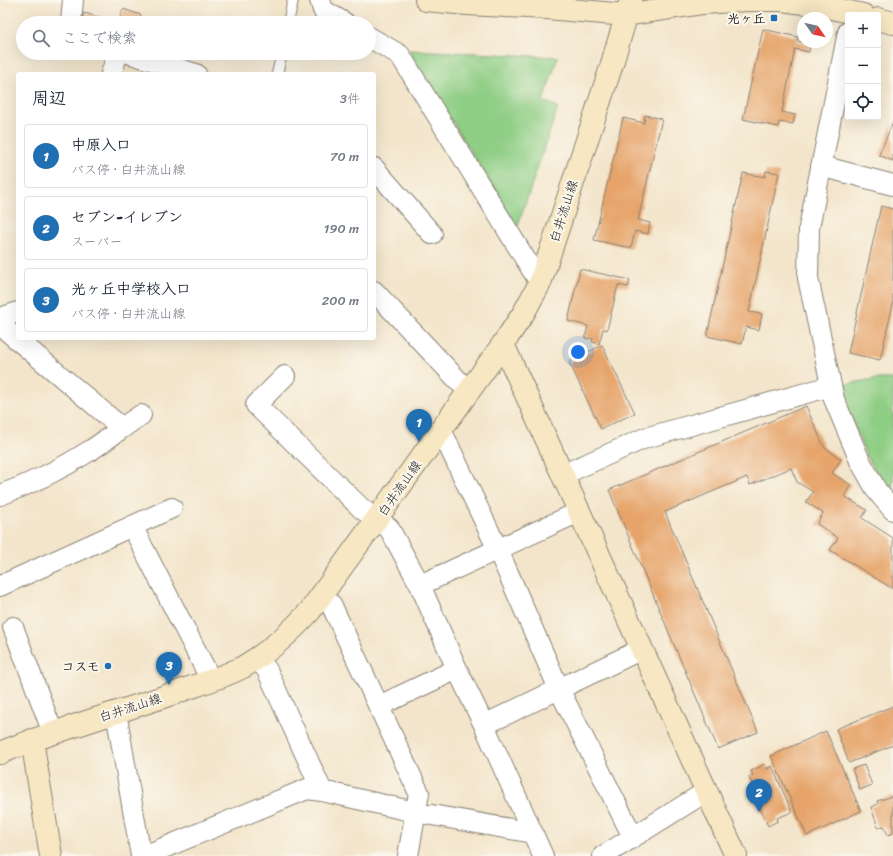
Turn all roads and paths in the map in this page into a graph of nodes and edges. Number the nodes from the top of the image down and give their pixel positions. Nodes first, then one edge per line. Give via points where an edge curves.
1 (73, 0) edge
2 (293, 0) edge
3 (320, 0) edge
4 (426, 0) edge
5 (747, 0) edge
6 (467, 2) edge
7 (549, 4) edge
8 (628, 8) edge
9 (72, 16) edge
10 (290, 16) edge
11 (333, 16) edge
12 (845, 17) edge
13 (881, 20) edge
14 (893, 22) edge
15 (376, 41) edge
16 (847, 48) edge
17 (116, 60) edge
18 (151, 60) edge
19 (280, 60) edge
20 (112, 72) edge
21 (190, 72) edge
22 (277, 72) edge
23 (821, 166) junction
24 (376, 170) edge
25 (893, 185) edge
26 (432, 234) dead end
27 (540, 283) junction
28 (376, 293) edge
29 (16, 313) edge
30 (0, 318) edge
31 (0, 325) edge
32 (16, 339) edge
33 (18, 340) edge
34 (503, 344) junction
35 (285, 376) dead end
36 (831, 386) junction
37 (468, 391) junction
38 (141, 415) dead end
39 (122, 428) junction
40 (438, 433) junction
41 (562, 474) junction
42 (0, 495) edge
43 (172, 508) dead end
44 (893, 510) edge
45 (579, 512) junction
46 (377, 519) junction
47 (132, 526) junction
48 (498, 550) junction
49 (420, 585) junction
50 (0, 586) edge
51 (321, 597) junction
52 (13, 627) dead end
53 (642, 649) junction
54 (257, 658) junction
55 (456, 669) junction
56 (211, 680) junction
57 (559, 689) junction
58 (379, 706) junction
59 (116, 712) junction
60 (484, 725) junction
61 (53, 733) junction
62 (32, 740) junction
63 (0, 753) edge
64 (322, 791) junction
65 (707, 791) junction
66 (415, 812) junction
67 (533, 833) junction
68 (633, 837) junction
69 (51, 856) edge
70 (143, 856) edge
71 (408, 856) edge
72 (543, 856) edge
73 (603, 856) edge
74 (736, 856) edge

1 - 9 street
2 - 10 lane
3 - 11 street via 323,10
4 - 6 street
5 - 8 street
5 - 12 street via 782,0
6 - 7 street
7 - 8 street
8 - 27 street, 白井流山線
13 - 14 street
15 - 27 street via 400,55
16 - 23 street
17 - 20 street
18 - 21 street
19 - 22 lane
23 - 25 street
23 - 36 street via 810,228 808,278
24 - 26 street
27 - 34 street, 白井流山線
28 - 37 street
29 - 30 street
31 - 32 street
33 - 39 street
34 - 37 street, 白井流山線
34 - 41 street
35 - 46 street via 256,405 362,509
36 - 41 street via 645,438
36 - 44 street via 860,461 877,491
37 - 40 street, 白井流山線
38 - 39 street
39 - 42 street via 64,466
40 - 46 street, 白井流山線
40 - 48 street via 445,438
41 - 45 street
43 - 47 street
45 - 48 street
45 - 53 street
46 - 49 street via 389,528
46 - 51 street, 白井流山線
47 - 50 street
47 - 56 street
48 - 49 street
48 - 57 street
49 - 55 street
51 - 54 street, 白井流山線 via 284,638
51 - 58 street via 330,604
52 - 61 street
53 - 57 street
53 - 65 street
54 - 56 street, 白井流山線 via 242,668
54 - 64 street via 266,670
55 - 58 street
55 - 60 street
56 - 59 street, 白井流山線
57 - 60 street
57 - 68 street
58 - 66 street via 419,793
59 - 61 street, 白井流山線
59 - 70 street
60 - 67 street
61 - 62 street, 白井流山線
62 - 63 street, 白井流山線
62 - 69 street
64 - 66 street
64 - 70 street via 307,789
65 - 68 street
65 - 74 street
66 - 67 street
66 - 71 street
67 - 72 street
68 - 73 street

